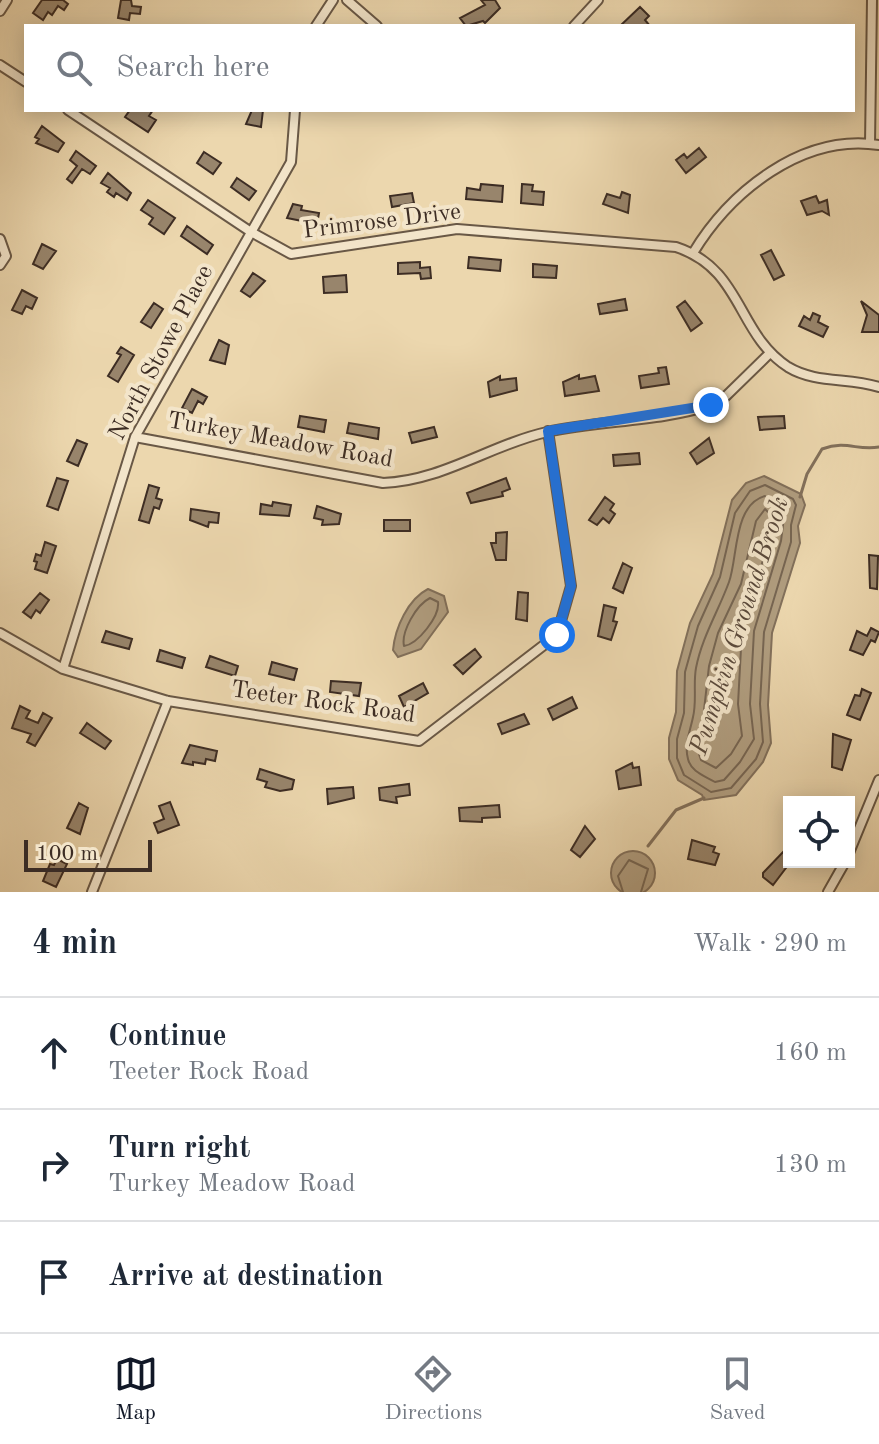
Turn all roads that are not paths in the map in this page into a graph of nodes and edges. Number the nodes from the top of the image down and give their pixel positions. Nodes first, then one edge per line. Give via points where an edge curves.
1 (7, 0) edge
2 (333, 0) edge
3 (347, 0) edge
4 (598, 0) edge
5 (872, 0) edge
6 (0, 11) edge
7 (317, 24) edge
8 (375, 24) edge
9 (576, 24) edge
10 (0, 65) edge
11 (24, 81) edge
12 (71, 112) edge
13 (295, 112) edge
14 (874, 144) edge
15 (251, 232) junction
16 (0, 239) edge
17 (693, 253) junction
18 (0, 265) edge
19 (770, 353) junction
20 (879, 387) edge
21 (548, 431) junction
22 (135, 437) junction
23 (0, 633) edge
24 (63, 669) junction
25 (168, 701) junction
26 (879, 780) edge
27 (875, 800) edge
28 (855, 841) edge
29 (842, 868) edge
30 (92, 892) edge
31 (828, 892) edge

1 - 6 street
2 - 7 street
3 - 8 street
4 - 9 street
5 - 14 street
10 - 11 street
12 - 15 street, Primrose Drive
13 - 15 street, North Stowe Place via 291,162
14 - 17 street via 824,150 775,169 725,207
15 - 17 street, Primrose Drive via 291,254 457,229 676,247
15 - 22 street, North Stowe Place
16 - 18 street via 6,256
17 - 19 street via 718,270 732,288
19 - 20 street via 802,374
19 - 21 street, Turkey Meadow Road via 711,405
21 - 22 street, Turkey Meadow Road via 497,445 433,476 383,483
21 - 25 street, Teeter Rock Road via 571,586 557,635 419,741
22 - 24 street, North Stowe Place
23 - 24 street, Teeter Rock Road
24 - 25 street, Teeter Rock Road
25 - 30 street
26 - 27 street
27 - 28 street
29 - 31 street

